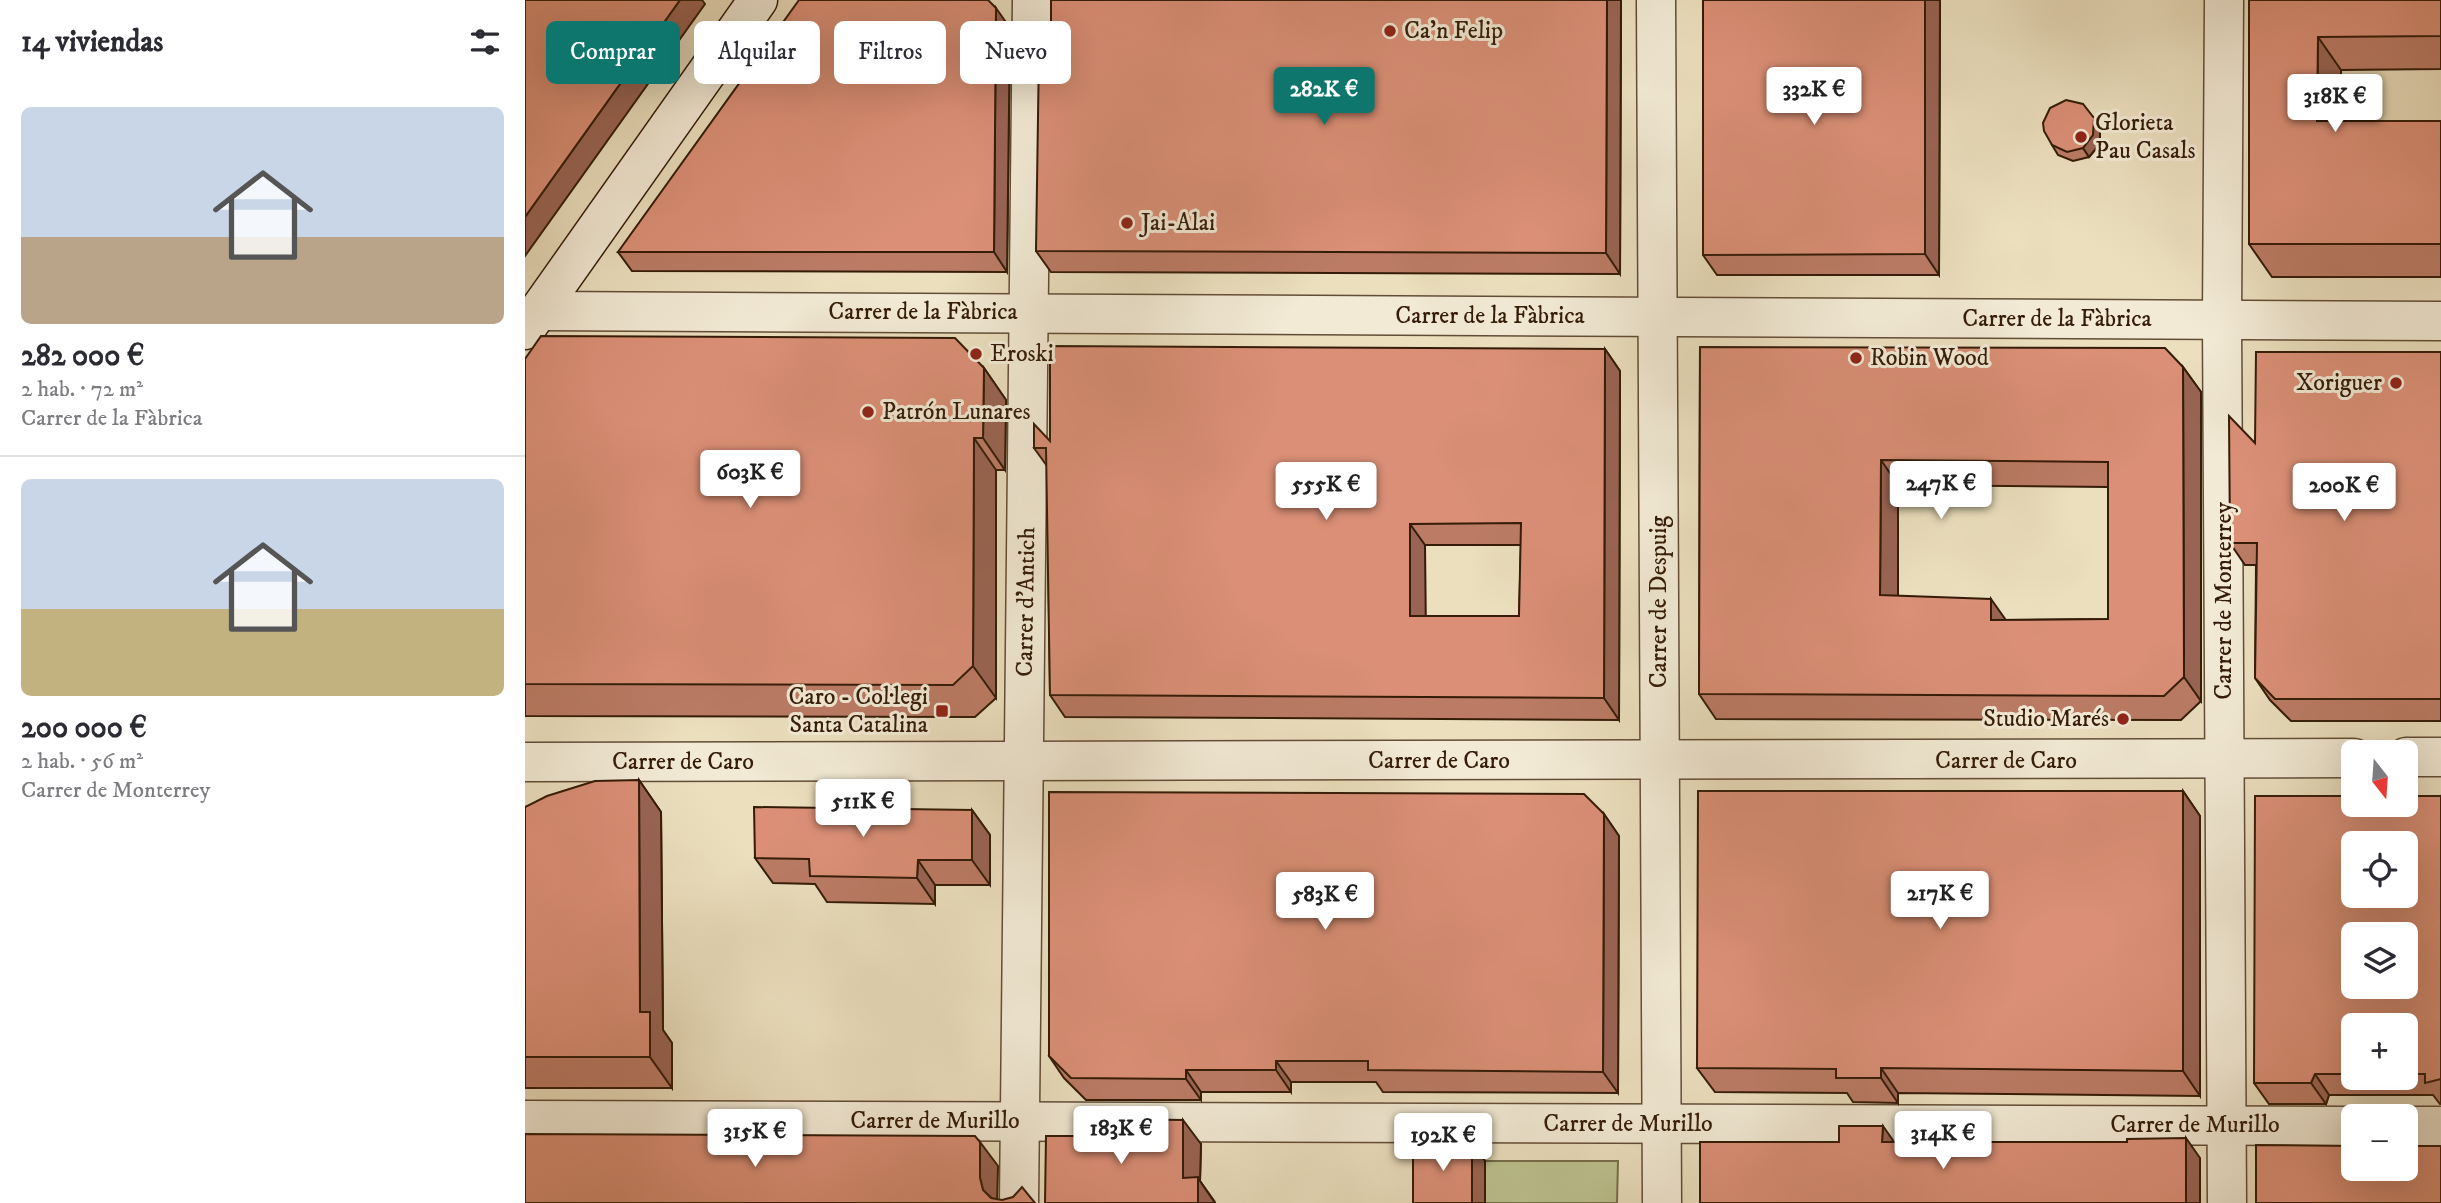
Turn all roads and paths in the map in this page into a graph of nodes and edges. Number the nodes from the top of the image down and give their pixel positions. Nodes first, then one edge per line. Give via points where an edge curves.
1 (758, 0) edge
2 (1032, 0) edge
3 (1656, 0) edge
4 (2224, 0) edge
5 (1029, 313) junction
6 (1657, 317) junction
7 (532, 320) edge
8 (2222, 320) junction
9 (2441, 321) edge
10 (2419, 757) edge
11 (2441, 757) edge
12 (2341, 758) edge
13 (1024, 761) junction
14 (1659, 761) junction
15 (2225, 761) junction
16 (525, 762) edge
17 (525, 1120) edge
18 (1020, 1122) junction
19 (1662, 1124) junction
20 (2226, 1125) junction
21 (2341, 1126) edge
22 (2418, 1126) edge
23 (2441, 1126) edge
24 (1019, 1203) edge
25 (1662, 1203) edge
26 (2227, 1203) edge

1 - 7 street
2 - 5 street, Carrer d'Antich
3 - 6 street, Carrer de Despuig
4 - 8 street, Carrer de Monterrey
5 - 6 street, Carrer de la Fàbrica
5 - 7 street, Carrer de la Fàbrica
5 - 13 street, Carrer d'Antich
6 - 8 street, Carrer de la Fàbrica
6 - 14 street, Carrer de Despuig
8 - 9 street, Carrer de la Fàbrica
8 - 15 street, Carrer de Monterrey
10 - 11 street
12 - 15 street, Carrer de Caro
13 - 14 street, Carrer de Caro
13 - 16 street, Carrer de Caro
13 - 18 street, Carrer d'Antich
14 - 15 street, Carrer de Caro
14 - 19 street, Carrer de Despuig
15 - 20 street, Carrer de Monterrey
17 - 18 street, Carrer de Murillo
18 - 19 street, Carrer de Murillo
18 - 24 street, Carrer d'Antich
19 - 20 street, Carrer de Murillo
19 - 25 street, Carrer de Despuig
20 - 21 street, Carrer de Murillo
20 - 26 street, Carrer de Monterrey
22 - 23 street

